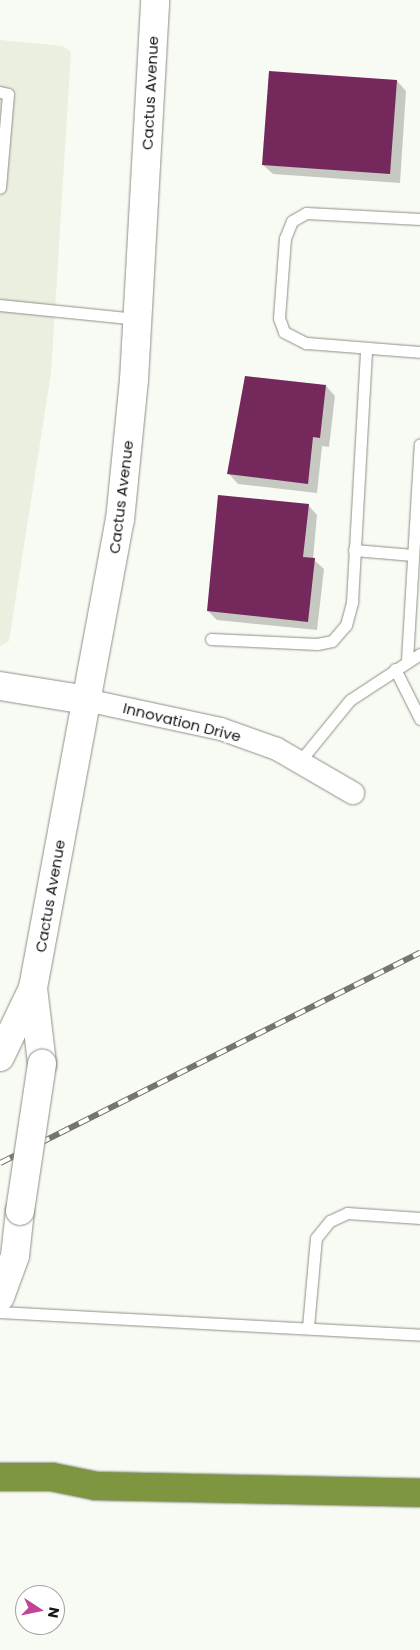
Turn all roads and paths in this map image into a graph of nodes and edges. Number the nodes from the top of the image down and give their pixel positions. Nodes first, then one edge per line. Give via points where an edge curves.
1 (155, 0) edge
2 (0, 92) edge
3 (0, 188) edge
4 (420, 218) edge
5 (0, 305) edge
6 (138, 319) junction
7 (366, 349) junction
8 (420, 352) edge
9 (420, 444) edge
10 (354, 550) junction
11 (414, 554) junction
12 (211, 640) dead end
13 (420, 654) edge
14 (407, 660) junction
15 (396, 670) junction
16 (0, 686) edge
17 (86, 700) junction
18 (420, 719) edge
19 (300, 761) junction
20 (353, 793) dead end
21 (33, 988) junction
22 (0, 1058) edge
23 (420, 1218) edge
24 (0, 1297) edge
25 (0, 1312) edge
26 (308, 1327) junction
27 (420, 1335) edge
28 (0, 1477) edge
29 (420, 1493) edge

1 - 6 main road, Cactus Avenue
2 - 3 lane via 8,94
4 - 7 lane via 306,213 292,221 285,238 279,308 284,332 306,343
5 - 6 lane
6 - 17 main road, Cactus Avenue via 120,520
7 - 8 lane
7 - 10 lane
9 - 11 lane
10 - 11 lane
10 - 12 lane via 352,602 346,625 332,641 317,644
11 - 14 lane
13 - 14 lane
14 - 15 lane
15 - 18 lane
15 - 19 lane via 350,700
16 - 17 main road, Innovation Drive
17 - 19 street, Innovation Drive via 220,729
17 - 21 main road, Cactus Avenue
19 - 20 street, Innovation Drive
21 - 22 main road, Cactus Avenue
21 - 24 main road, Cactus Avenue, bridge via 42,1064 15,1256
23 - 26 lane via 347,1213 330,1221 316,1238
25 - 26 lane
26 - 27 lane
28 - 29 highway via 52,1477 96,1486

